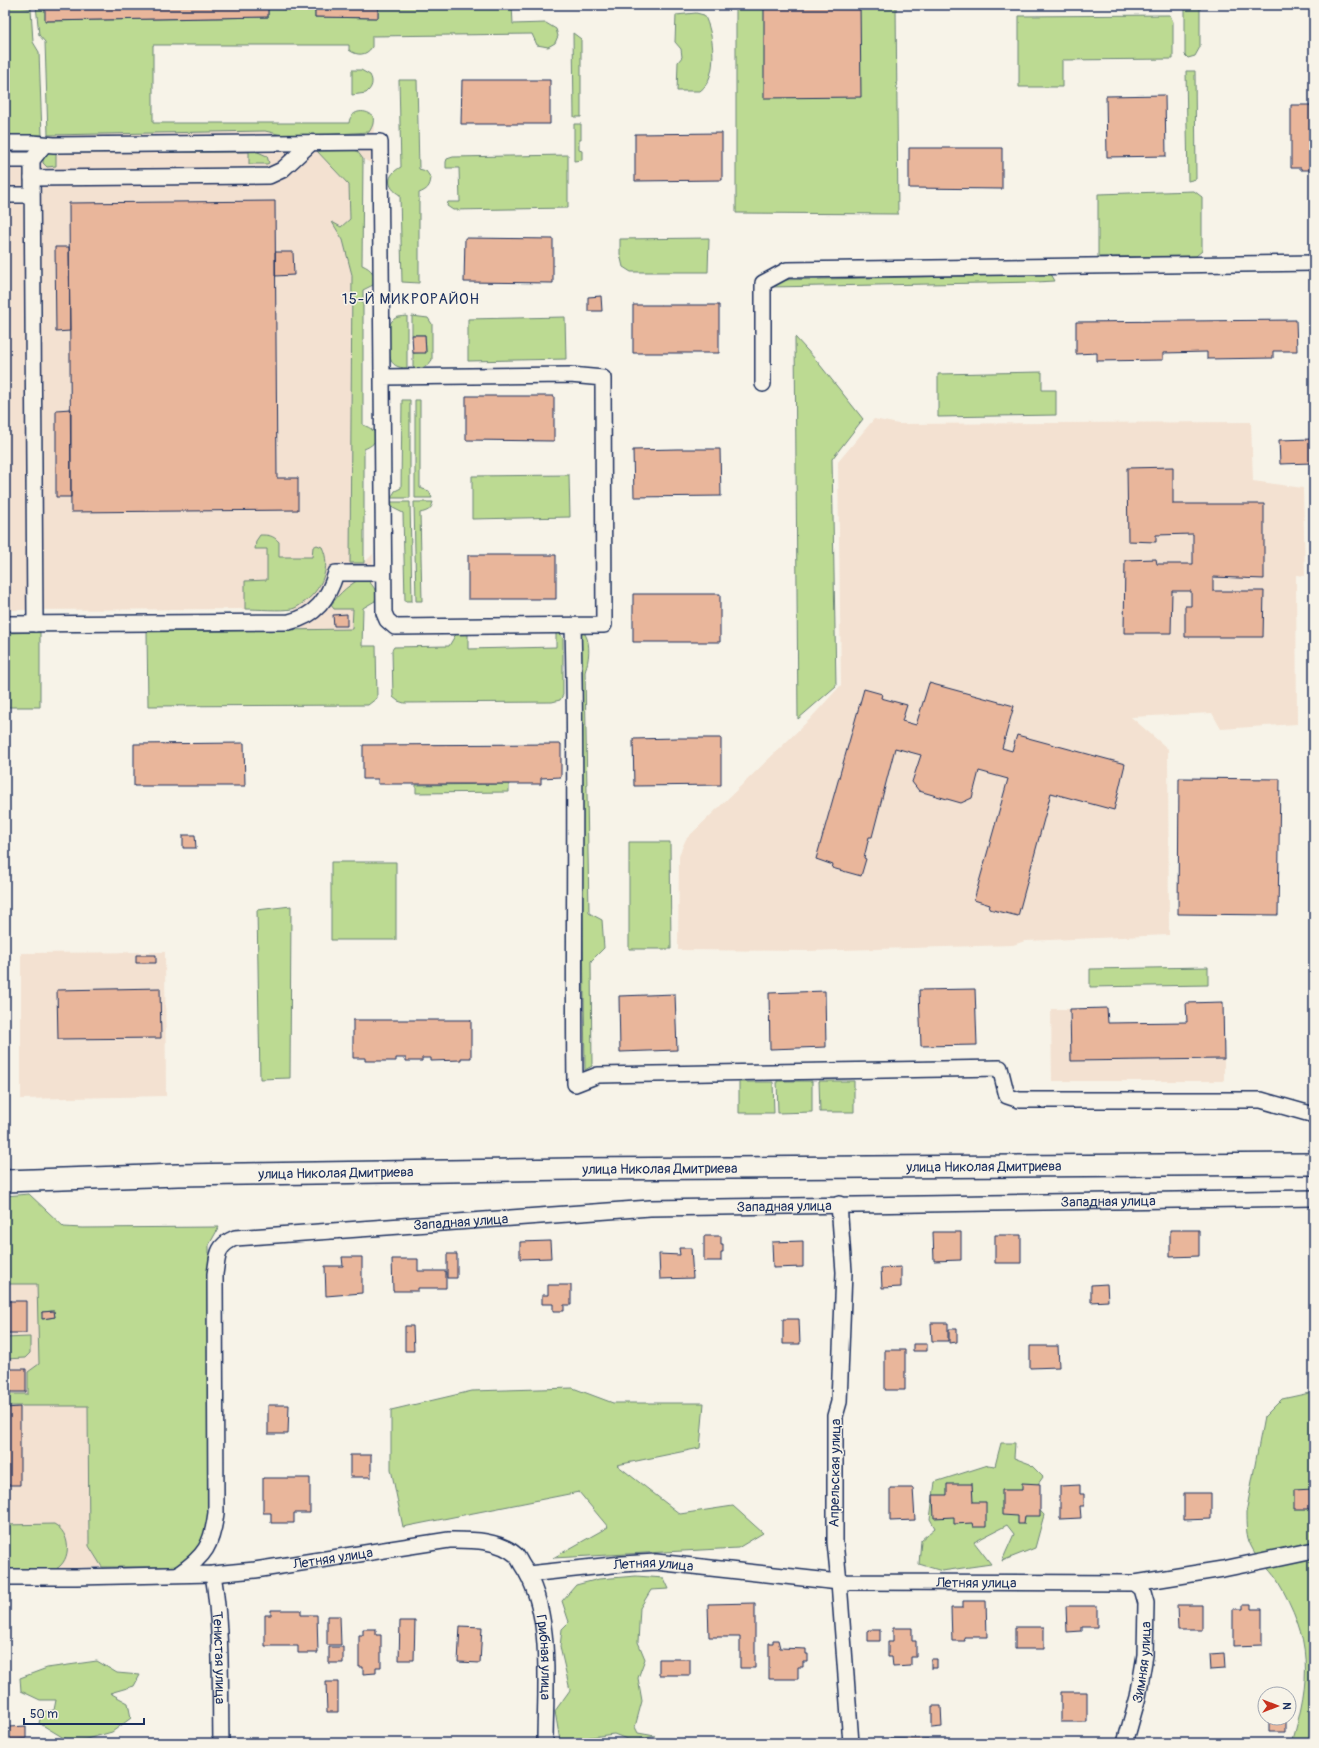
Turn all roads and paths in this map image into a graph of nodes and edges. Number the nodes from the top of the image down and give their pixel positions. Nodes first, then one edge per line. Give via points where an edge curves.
1 (5, 143) edge
2 (311, 143) junction
3 (38, 144) junction
4 (5, 160) edge
5 (32, 160) junction
6 (32, 178) junction
7 (5, 195) edge
8 (31, 195) junction
9 (1314, 263) edge
10 (382, 377) junction
11 (763, 384) dead end
12 (383, 573) junction
13 (5, 624) edge
14 (35, 624) junction
15 (573, 626) junction
16 (1314, 1115) edge
17 (1314, 1164) edge
18 (5, 1181) edge
19 (1314, 1198) edge
20 (839, 1204) junction
21 (1314, 1550) edge
22 (179, 1574) junction
23 (213, 1574) junction
24 (528, 1574) junction
25 (5, 1577) edge
26 (839, 1582) junction
27 (1135, 1583) junction
28 (221, 1743) edge
29 (545, 1743) edge
30 (851, 1743) edge
31 (1125, 1743) edge

1 - 3 street
2 - 3 street
2 - 6 street via 282,170 269,176
2 - 10 street via 380,142
3 - 5 street
4 - 5 street
5 - 6 street
6 - 8 street
7 - 8 street
8 - 14 street
9 - 11 street via 787,270 763,283
10 - 12 street
10 - 15 street via 570,375 602,378 604,625
12 - 14 street via 336,573 324,600 313,612 302,619 289,622
12 - 15 street via 384,613 395,628
13 - 14 street
15 - 16 street via 575,1084 598,1075 1000,1068 1006,1096 1019,1100 1261,1100
17 - 18 main road, улица Николая Дмитриева via 575,1168
19 - 20 street, Западная улица
20 - 22 street, Западная улица via 650,1208 255,1236 235,1238 224,1243 219,1252 215,1274 214,1531 199,1560
20 - 26 street, Апрельская улица via 844,1272 839,1402 835,1416 834,1447 835,1542
21 - 27 street, Летняя улица via 1223,1569
22 - 23 street, Летняя улица
22 - 25 street, Летняя улица
23 - 24 street, Летняя улица via 255,1570 449,1540 474,1540 498,1545 516,1555
23 - 28 street, Тенистая улица via 218,1610
24 - 26 street, Летняя улица via 656,1562
24 - 29 street, Грибная улица via 544,1624
26 - 27 street, Летняя улица
26 - 30 street, Апрельская улица
27 - 31 street, Зимняя улица via 1142,1590 1146,1603 1145,1655 1138,1697

